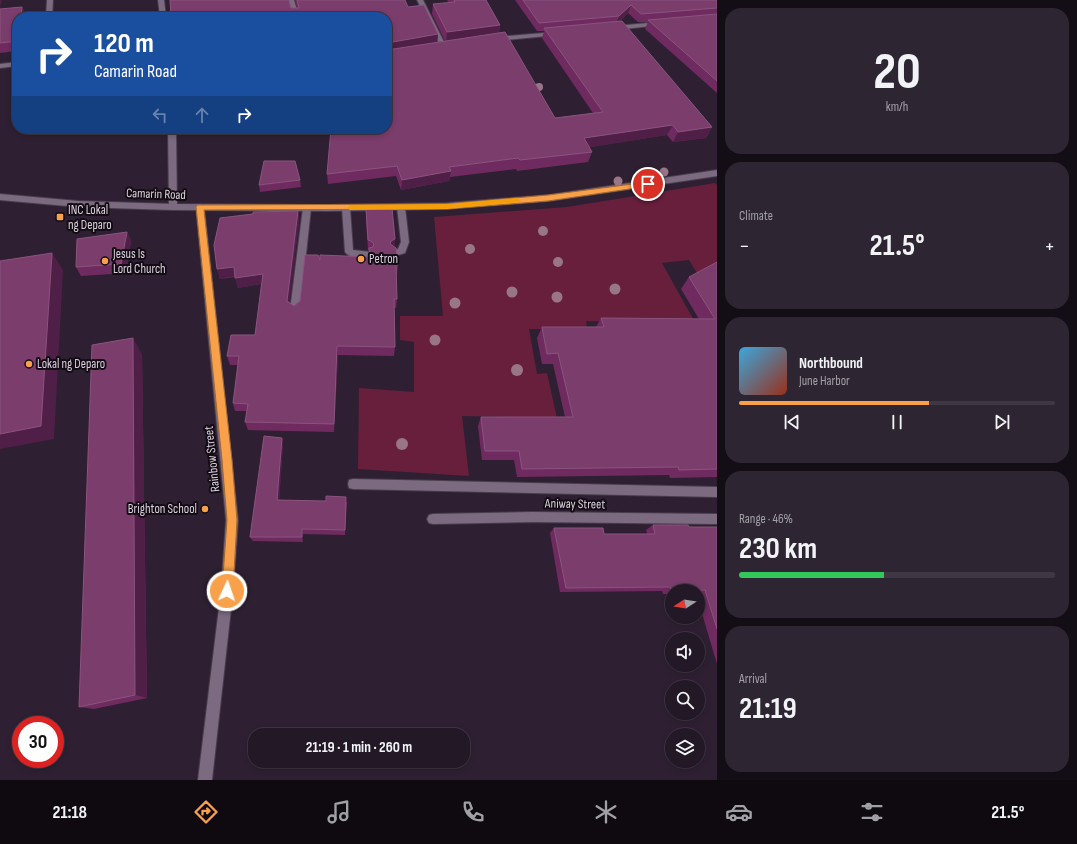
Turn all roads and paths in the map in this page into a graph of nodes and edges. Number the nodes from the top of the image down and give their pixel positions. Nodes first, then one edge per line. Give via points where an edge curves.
1 (50, 0) edge
2 (161, 0) edge
3 (291, 0) edge
4 (420, 0) edge
5 (49, 12) edge
6 (162, 12) edge
7 (295, 12) edge
8 (663, 24) edge
9 (608, 29) edge
10 (562, 33) edge
11 (487, 40) edge
12 (450, 45) edge
13 (12, 65) edge
14 (0, 66) edge
15 (172, 134) edge
16 (717, 173) edge
17 (0, 197) edge
18 (173, 207) junction
19 (200, 207) junction
20 (401, 207) junction
21 (307, 208) junction
22 (346, 208) junction
23 (395, 253) edge
24 (368, 254) edge
25 (296, 310) edge
26 (353, 484) dead end
27 (717, 492) edge
28 (433, 519) dead end
29 (717, 519) edge
30 (205, 780) edge

1 - 5 street
2 - 6 street
3 - 7 street
4 - 12 street via 439,46
8 - 9 street
10 - 11 street
13 - 14 street
15 - 18 street
16 - 20 street, Camarin Road via 548,198
17 - 18 street, Camarin Road via 78,204
18 - 19 street, Camarin Road
19 - 21 street, Camarin Road
19 - 30 street, Rainbow Street via 232,520 227,591
20 - 22 street, Camarin Road
20 - 23 street via 405,246 402,251
21 - 22 street, Camarin Road
21 - 25 street
22 - 24 street via 349,252
26 - 27 street
28 - 29 street, Aniway Street

